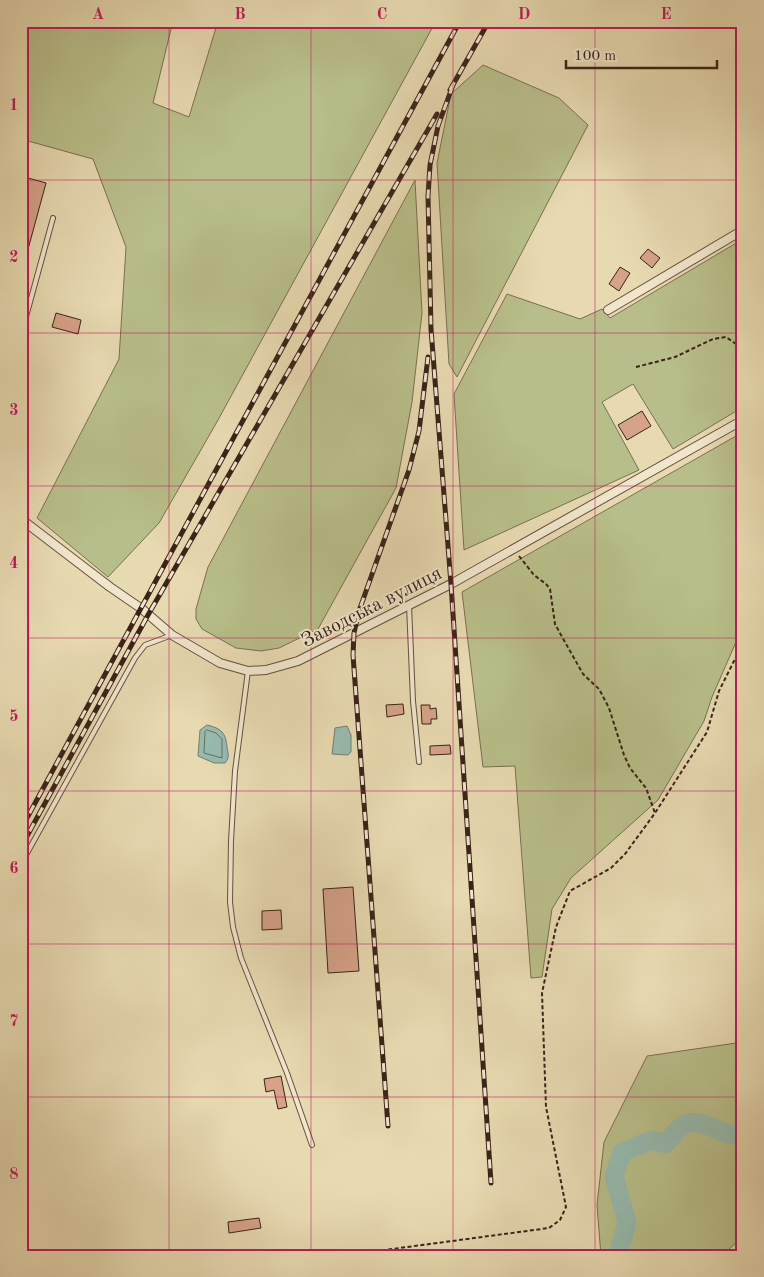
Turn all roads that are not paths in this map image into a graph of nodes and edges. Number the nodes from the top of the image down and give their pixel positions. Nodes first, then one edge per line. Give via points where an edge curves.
1 (53, 218) dead end
2 (743, 230) edge
3 (608, 310) dead end
4 (21, 335) edge
5 (743, 420) edge
6 (21, 519) edge
7 (409, 605) junction
8 (172, 635) junction
9 (248, 671) junction
10 (419, 762) dead end
11 (21, 864) edge
12 (312, 1145) dead end

1 - 4 lane
2 - 3 street
5 - 7 street, Заводська вулиця
6 - 8 street, Заводська вулиця
7 - 9 street, Заводська вулиця via 298,661 266,670
7 - 10 lane
8 - 9 street, Заводська вулиця via 220,663
8 - 11 lane via 154,640 137,654
9 - 12 lane via 232,832 232,927

